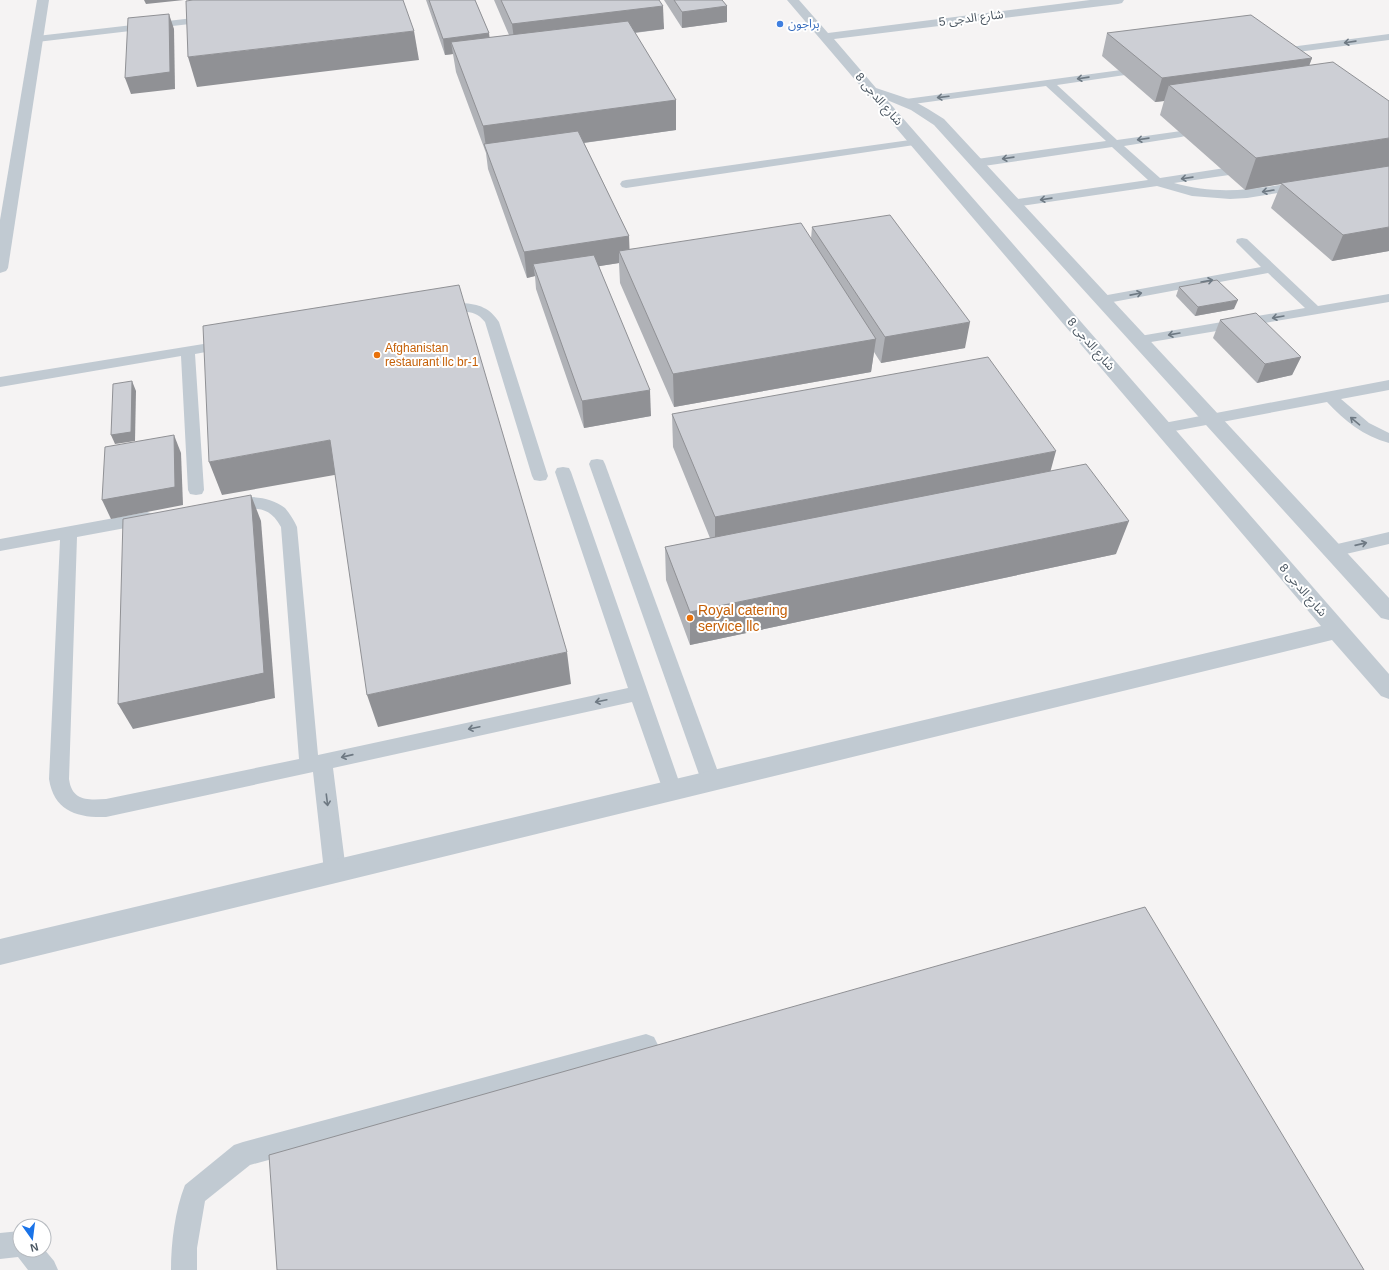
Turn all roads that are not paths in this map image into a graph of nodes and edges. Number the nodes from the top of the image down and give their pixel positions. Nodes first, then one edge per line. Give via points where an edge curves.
1 (43, 0) edge
2 (793, 0) edge
3 (1118, 0) edge
4 (217, 19) edge
5 (824, 37) junction
6 (1389, 37) edge
7 (37, 39) junction
8 (1266, 54) edge
9 (1121, 73) edge
10 (1049, 83) junction
11 (872, 91) junction
12 (906, 102) junction
13 (1181, 134) edge
14 (917, 142) junction
15 (1114, 143) junction
16 (977, 163) junction
17 (1225, 172) edge
18 (1157, 182) junction
19 (1318, 182) edge
20 (626, 184) dead end
21 (1014, 203) junction
22 (1242, 242) dead end
23 (0, 268) edge
24 (1271, 269) junction
25 (1389, 298) edge
26 (1102, 300) junction
27 (1316, 310) junction
28 (424, 312) edge
29 (1139, 340) junction
30 (243, 342) edge
31 (188, 351) junction
32 (0, 382) edge
33 (1389, 385) edge
34 (1330, 397) junction
35 (1211, 419) junction
36 (1164, 428) junction
37 (1389, 438) edge
38 (597, 464) dead end
39 (562, 472) dead end
40 (540, 476) dead end
41 (196, 490) dead end
42 (215, 506) edge
43 (161, 516) edge
44 (69, 533) junction
45 (1389, 538) edge
46 (0, 545) edge
47 (1333, 551) junction
48 (1389, 612) edge
49 (1338, 630) junction
50 (1389, 690) edge
51 (639, 693) junction
52 (316, 763) junction
53 (711, 780) junction
54 (672, 790) junction
55 (335, 871) junction
56 (0, 952) edge
57 (646, 1045) dead end
58 (12, 1245) edge
59 (0, 1246) edge
60 (35, 1258) edge
61 (45, 1270) edge
62 (184, 1270) edge

1 - 7 street
2 - 5 street, شارع الدجى 8
3 - 5 street, شارع الدجى 5
4 - 7 lane
5 - 11 street, شارع الدجى 8
6 -> 8 lane
7 - 23 street
9 -> 10 lane
10 -> 12 lane
10 - 15 lane
11 - 12 street
11 - 14 street, شارع الدجى 8
12 - 16 street via 930,114
13 -> 15 lane
14 - 20 lane
14 - 36 street, شارع الدجى 8
15 -> 16 lane
15 - 18 lane
16 - 21 street
17 -> 18 lane
19 -> 18 lane via 1230,195 1192,192
18 -> 21 lane
21 - 26 street
22 - 24 lane
26 -> 24 lane
24 - 27 lane
25 - 27 lane
26 - 29 street
27 -> 29 lane
28 - 40 lane via 469,306 488,315
29 - 35 street
30 - 31 lane
31 - 32 lane
31 - 41 lane
33 - 34 lane
34 - 35 lane
37 -> 34 lane via 1363,428
35 - 36 lane
35 - 47 street
36 - 49 street, شارع الدجى 8
38 - 53 lane
39 - 51 lane
42 - 52 lane via 242,502 267,505 284,516 289,527
43 - 44 lane
44 - 46 lane
44 - 52 lane via 59,779 59,788 64,797 81,807 106,808
47 -> 45 lane
47 - 48 street
49 - 50 street, شارع الدجى 8
49 - 53 street
51 -> 52 lane
51 - 54 lane
52 -> 55 lane
53 - 54 street
54 - 55 street
55 - 56 street
57 - 62 lane via 243,1154 194,1194 184,1248
58 - 59 lane
60 - 61 lane

